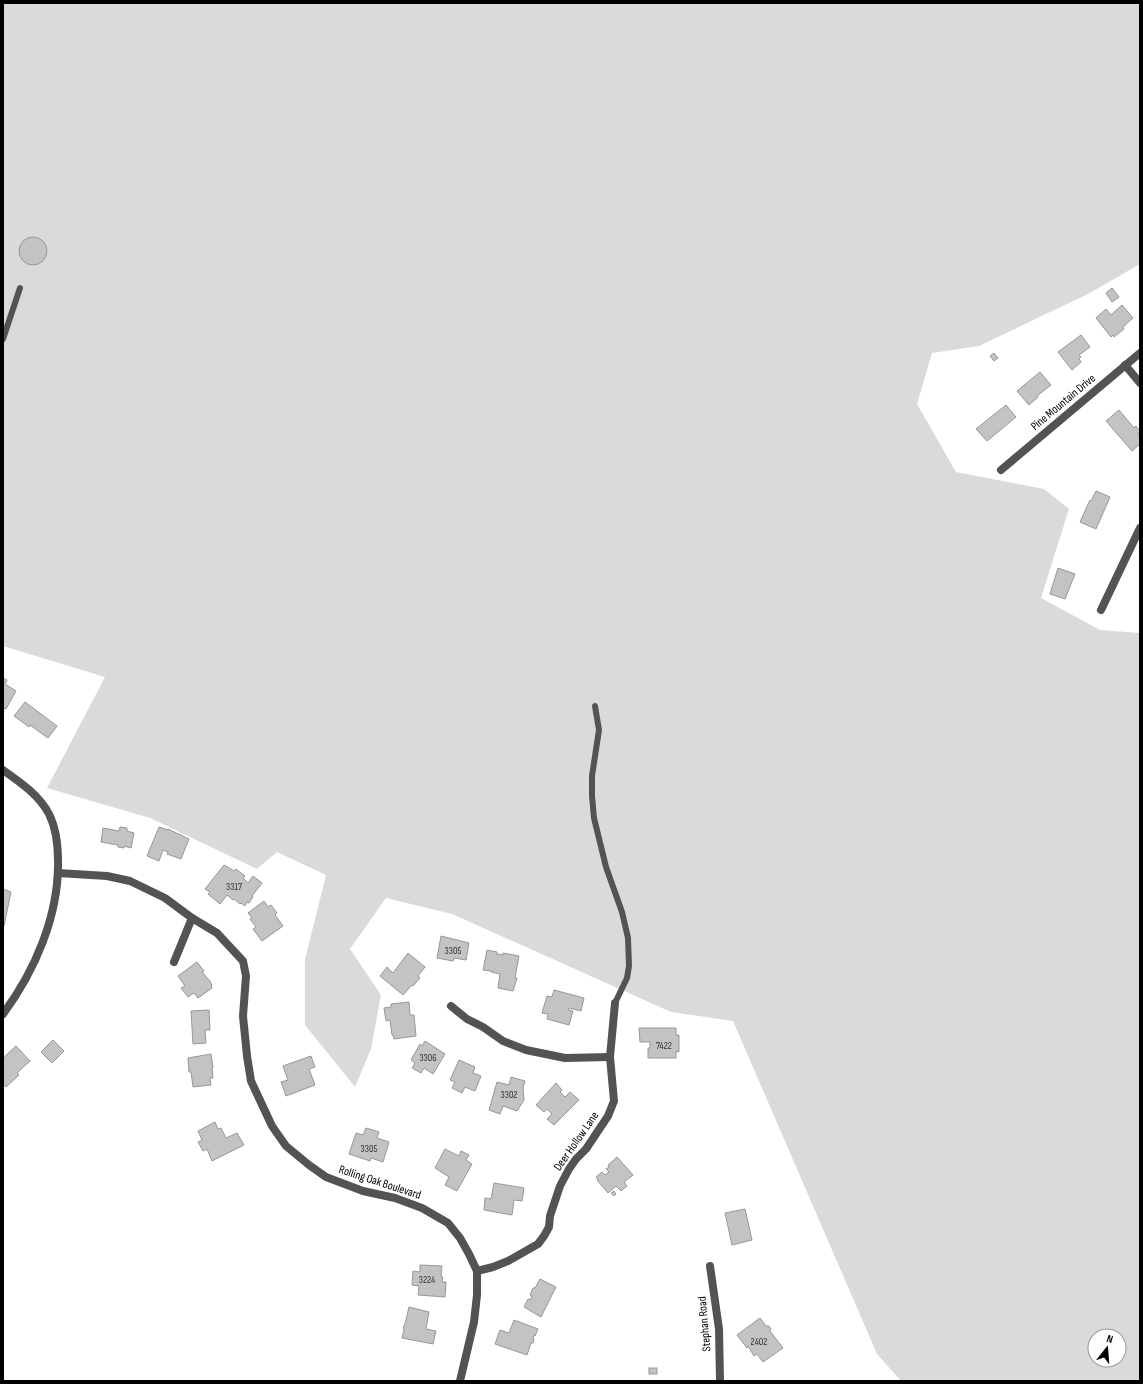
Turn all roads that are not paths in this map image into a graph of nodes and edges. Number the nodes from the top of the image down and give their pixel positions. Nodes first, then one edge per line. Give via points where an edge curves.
1 (20, 288) dead end
2 (3, 339) edge
3 (1140, 352) edge
4 (1125, 365) junction
5 (1140, 383) edge
6 (1001, 470) dead end
7 (1140, 528) edge
8 (1101, 610) dead end
9 (595, 706) dead end
10 (3, 770) edge
11 (58, 873) junction
12 (192, 918) junction
13 (174, 962) dead end
14 (615, 1003) joint
15 (451, 1006) dead end
16 (3, 1014) edge
17 (610, 1057) junction
18 (710, 1266) dead end
19 (477, 1271) junction
20 (460, 1381) edge
21 (720, 1381) edge

1 - 2 lane
3 - 4 street, Pine Mountain Drive
4 - 5 street
4 - 6 street, Pine Mountain Drive
7 - 8 street
9 - 14 lane via 599,730 592,776 594,818 628,938 627,978
10 - 11 street via 32,793 49,814 56,840
11 - 12 street, Rolling Oak Boulevard via 107,876 130,881 165,898
11 - 16 street via 56,900 46,935 15,997
12 - 13 street
12 - 19 street, Rolling Oak Boulevard via 217,933 243,961 246,976 243,1016 251,1081 272,1126 286,1146 326,1177 422,1208 448,1223 460,1238
14 - 17 street, Deer Hollow Lane
15 - 17 street via 503,1041 526,1050 565,1058
17 - 19 street, Deer Hollow Lane via 614,1101 608,1116 586,1149 569,1168 560,1186 549,1227 544,1236 538,1244 508,1261
18 - 21 street, Stephan Road via 719,1329
19 - 20 street, Rolling Oak Boulevard via 474,1322

